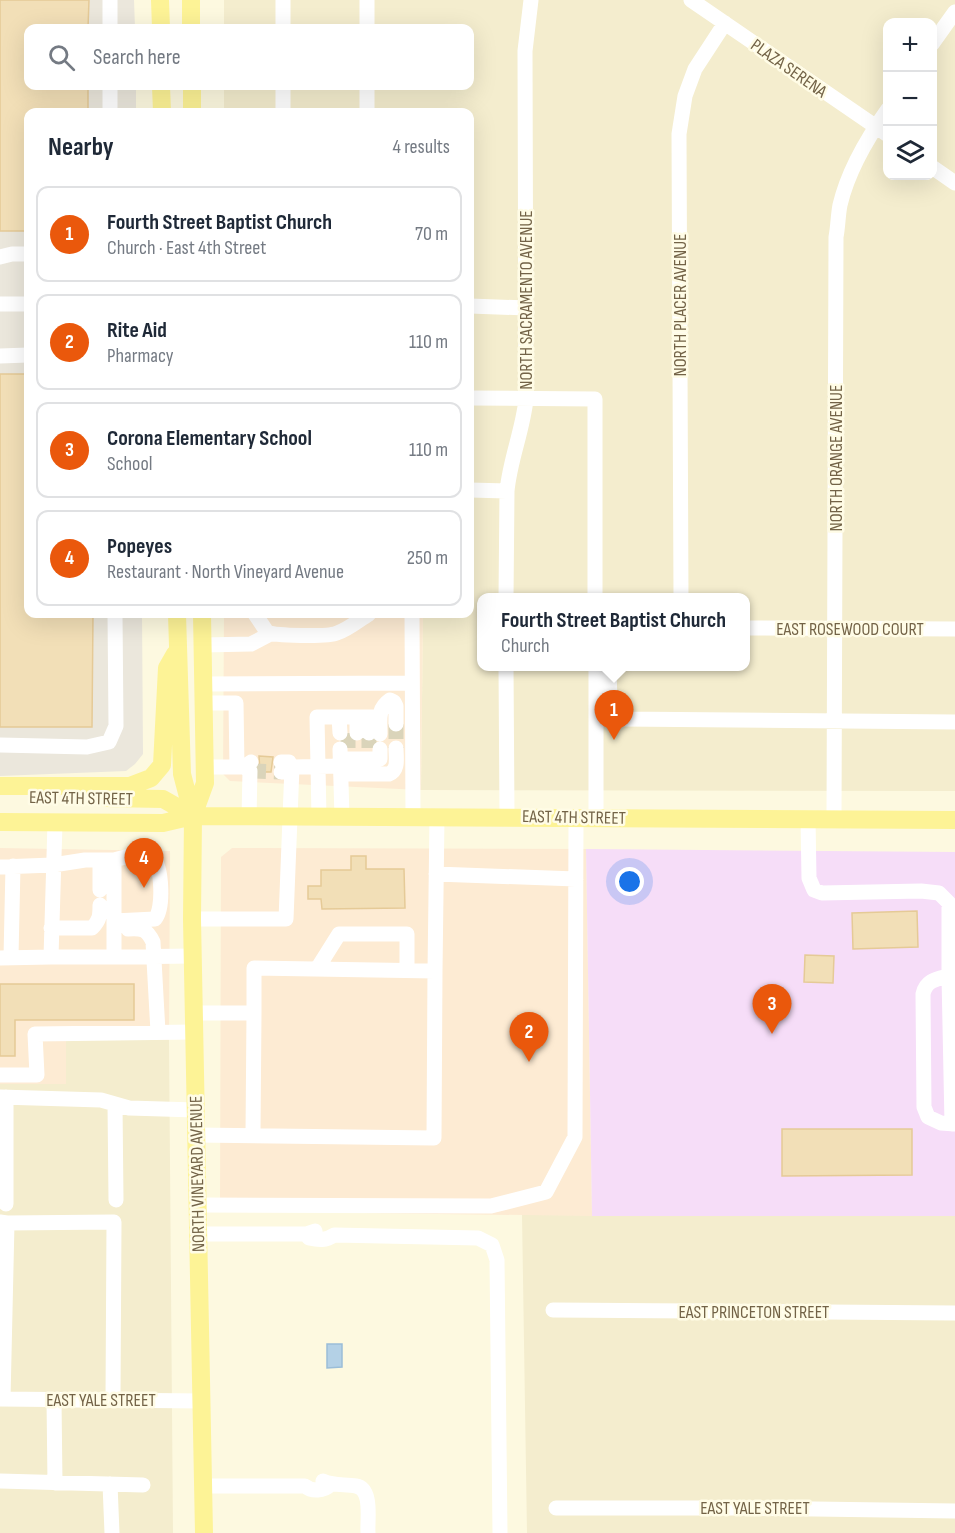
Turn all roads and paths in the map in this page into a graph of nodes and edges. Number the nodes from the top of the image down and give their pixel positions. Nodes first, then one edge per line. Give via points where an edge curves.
1 (110, 0) edge
2 (160, 0) edge
3 (191, 0) edge
4 (283, 0) edge
5 (367, 0) edge
6 (531, 0) edge
7 (691, 0) edge
8 (955, 12) edge
9 (725, 23) junction
10 (110, 24) edge
11 (160, 24) edge
12 (191, 24) edge
13 (283, 24) edge
14 (367, 24) edge
15 (937, 38) edge
16 (110, 90) edge
17 (161, 90) edge
18 (192, 90) edge
19 (283, 90) edge
20 (367, 90) edge
21 (110, 108) edge
22 (162, 108) edge
23 (192, 108) edge
24 (283, 108) edge
25 (367, 108) edge
26 (881, 131) edge
27 (937, 170) edge
28 (955, 183) edge
29 (24, 254) edge
30 (0, 257) edge
31 (0, 304) edge
32 (24, 304) edge
33 (474, 306) edge
34 (526, 308) junction
35 (0, 356) edge
36 (24, 356) edge
37 (474, 398) edge
38 (526, 399) junction
39 (474, 490) edge
40 (507, 490) junction
41 (506, 593) edge
42 (595, 593) edge
43 (681, 593) edge
44 (115, 618) edge
45 (177, 618) edge
46 (202, 618) edge
47 (258, 618) edge
48 (363, 618) edge
49 (412, 618) edge
50 (750, 628) edge
51 (835, 629) junction
52 (955, 629) edge
53 (270, 634) junction
54 (202, 645) junction
55 (178, 647) junction
56 (506, 671) edge
57 (596, 671) edge
58 (609, 671) edge
59 (412, 683) junction
60 (203, 684) junction
61 (203, 703) junction
62 (359, 717) junction
63 (835, 721) junction
64 (955, 722) edge
65 (396, 724) tunnel mouth
66 (0, 745) edge
67 (396, 748) tunnel mouth
68 (356, 749) junction
69 (205, 767) junction
70 (319, 767) junction
71 (247, 768) junction
72 (0, 786) edge
73 (0, 796) edge
74 (193, 816) junction
75 (507, 816) junction
76 (249, 817) junction
77 (289, 817) junction
78 (319, 817) junction
79 (342, 817) junction
80 (413, 817) junction
81 (437, 817) junction
82 (576, 818) junction
83 (596, 818) junction
84 (808, 819) junction
85 (834, 819) junction
86 (955, 820) edge
87 (0, 822) edge
88 (55, 823) junction
89 (107, 860) junction
90 (6, 866) edge
91 (53, 866) junction
92 (436, 874) junction
93 (576, 879) junction
94 (192, 919) junction
95 (114, 925) junction
96 (51, 928) junction
97 (155, 956) junction
98 (192, 956) junction
99 (6, 957) edge
100 (51, 957) junction
101 (114, 957) junction
102 (317, 969) junction
103 (407, 970) junction
104 (435, 971) junction
105 (952, 976) edge
106 (254, 1012) junction
107 (194, 1013) junction
108 (158, 1032) junction
109 (194, 1032) junction
110 (0, 1075) edge
111 (3, 1097) edge
112 (115, 1104) junction
113 (196, 1110) junction
114 (953, 1124) edge
115 (196, 1135) junction
116 (254, 1135) junction
117 (116, 1200) dead end
118 (6, 1204) dead end
119 (198, 1204) junction
120 (4, 1223) edge
121 (198, 1234) junction
122 (553, 1310) dead end
123 (955, 1313) edge
124 (1, 1399) edge
125 (54, 1400) junction
126 (113, 1400) junction
127 (202, 1401) junction
128 (0, 1481) edge
129 (55, 1483) junction
130 (110, 1484) junction
131 (143, 1485) dead end
132 (203, 1486) junction
133 (555, 1508) dead end
134 (955, 1511) edge
135 (112, 1533) edge
136 (204, 1533) edge
137 (368, 1533) edge
138 (500, 1533) edge

1 - 10 street
2 - 11 main road
3 - 12 main road
4 - 13 street
5 - 14 street
6 - 34 street, NORTH SACRAMENTO AVENUE via 525,51
7 - 9 street, PLAZA SERENA
8 - 15 street
9 - 26 street, PLAZA SERENA
9 - 43 street, NORTH PLACER AVENUE via 695,69 685,96 679,134
16 - 21 street
17 - 22 main road
18 - 23 main road
19 - 24 street
20 - 25 street
26 - 51 street, NORTH ORANGE AVENUE via 852,173 840,204 836,237
27 - 28 street
29 - 30 street
31 - 32 street
33 - 34 street
34 - 38 street, NORTH SACRAMENTO AVENUE
35 - 36 street
37 - 38 street
38 - 40 street, NORTH SACRAMENTO AVENUE
38 - 42 street via 595,399
39 - 40 street
40 - 41 street, NORTH SACRAMENTO AVENUE
44 - 66 street via 116,726 109,742 87,747
45 - 55 main road, NORTH VINEYARD AVENUE
46 - 54 main road, NORTH VINEYARD AVENUE
47 - 53 street
48 - 53 street via 333,635
49 - 59 street
50 - 51 street, EAST ROSEWOOD COURT
51 - 52 street, EAST ROSEWOOD COURT
51 - 63 street, NORTH ORANGE AVENUE
53 - 54 street via 250,644
54 - 60 main road, NORTH VINEYARD AVENUE
55 - 72 main road via 167,668 162,765 151,778 130,786
55 - 74 main road, NORTH VINEYARD AVENUE via 182,774
56 - 75 street
57 - 83 street
58 - 63 street via 610,704 621,719
59 - 60 street
59 - 80 street
60 - 61 main road, NORTH VINEYARD AVENUE
61 - 69 main road, NORTH VINEYARD AVENUE
61 - 71 street via 236,703
62 - 65 street via 380,710 390,700 396,706
62 - 68 street
62 - 68 street
62 - 70 street via 317,717
63 - 64 street
63 - 85 street, NORTH ORANGE AVENUE
67 - 68 street via 396,768 389,774
68 - 70 street
68 - 79 street
69 - 71 street
69 - 74 main road, NORTH VINEYARD AVENUE via 205,783
70 - 77 street via 284,767
70 - 78 street
71 - 76 street
73 - 74 main road, EAST 4TH STREET via 163,799
74 - 76 main road, EAST 4TH STREET
74 - 88 main road, EAST 4TH STREET via 163,823
74 - 94 main road, NORTH VINEYARD AVENUE
75 - 81 main road, EAST 4TH STREET
75 - 82 main road, EAST 4TH STREET
76 - 77 main road, EAST 4TH STREET
77 - 78 main road, EAST 4TH STREET
77 - 94 street via 286,919
78 - 79 main road, EAST 4TH STREET
79 - 80 main road, EAST 4TH STREET
80 - 81 main road, EAST 4TH STREET
81 - 92 street
82 - 83 main road, EAST 4TH STREET
82 - 93 street
83 - 84 main road, EAST 4TH STREET
84 - 85 main road, EAST 4TH STREET
84 - 105 street via 809,878 814,890 921,891 946,898
85 - 86 main road, EAST 4TH STREET
87 - 88 main road, EAST 4TH STREET
88 - 91 street
89 - 91 street
89 - 95 street
89 - 95 street via 153,857 158,864 160,911 155,919
89 - 96 street via 98,923 92,928
90 - 91 street
90 - 99 street
91 - 96 street
92 - 93 street
92 - 104 street
93 - 119 street via 575,1137 546,1192 491,1206
94 - 98 main road, NORTH VINEYARD AVENUE
95 - 97 street via 149,932
95 - 101 street
96 - 100 street
97 - 98 street
97 - 101 street
97 - 108 street
98 - 107 main road, NORTH VINEYARD AVENUE
99 - 100 street
100 - 101 street
102 - 103 street
102 - 103 street via 339,934 407,934
102 - 106 street via 254,968
103 - 104 street
104 - 116 street via 434,1138
105 - 114 street
105 - 114 street via 927,984 923,993 923,1079 928,1117
106 - 107 street
106 - 116 street
107 - 109 main road, NORTH VINEYARD AVENUE
108 - 109 street
108 - 110 street via 35,1034 37,1075
109 - 113 main road, NORTH VINEYARD AVENUE
111 - 112 street via 100,1100
111 - 118 street
112 - 113 street
112 - 117 street
113 - 115 main road, NORTH VINEYARD AVENUE
115 - 116 street
115 - 119 main road, NORTH VINEYARD AVENUE
119 - 121 main road, NORTH VINEYARD AVENUE
120 - 124 street
120 - 126 street via 114,1222
121 - 127 main road, NORTH VINEYARD AVENUE
121 - 138 street via 330,1231 334,1235 478,1238 492,1245 496,1260
122 - 123 street, EAST PRINCETON STREET
124 - 125 street, EAST YALE STREET
125 - 126 street, EAST YALE STREET
125 - 129 street
126 - 127 street, EAST YALE STREET
127 - 132 main road, NORTH VINEYARD AVENUE
128 - 129 street
129 - 130 street
130 - 131 street
130 - 135 street
132 - 136 main road, NORTH VINEYARD AVENUE
132 - 137 street via 305,1486 325,1482 358,1486 367,1495
133 - 134 street, EAST YALE STREET

